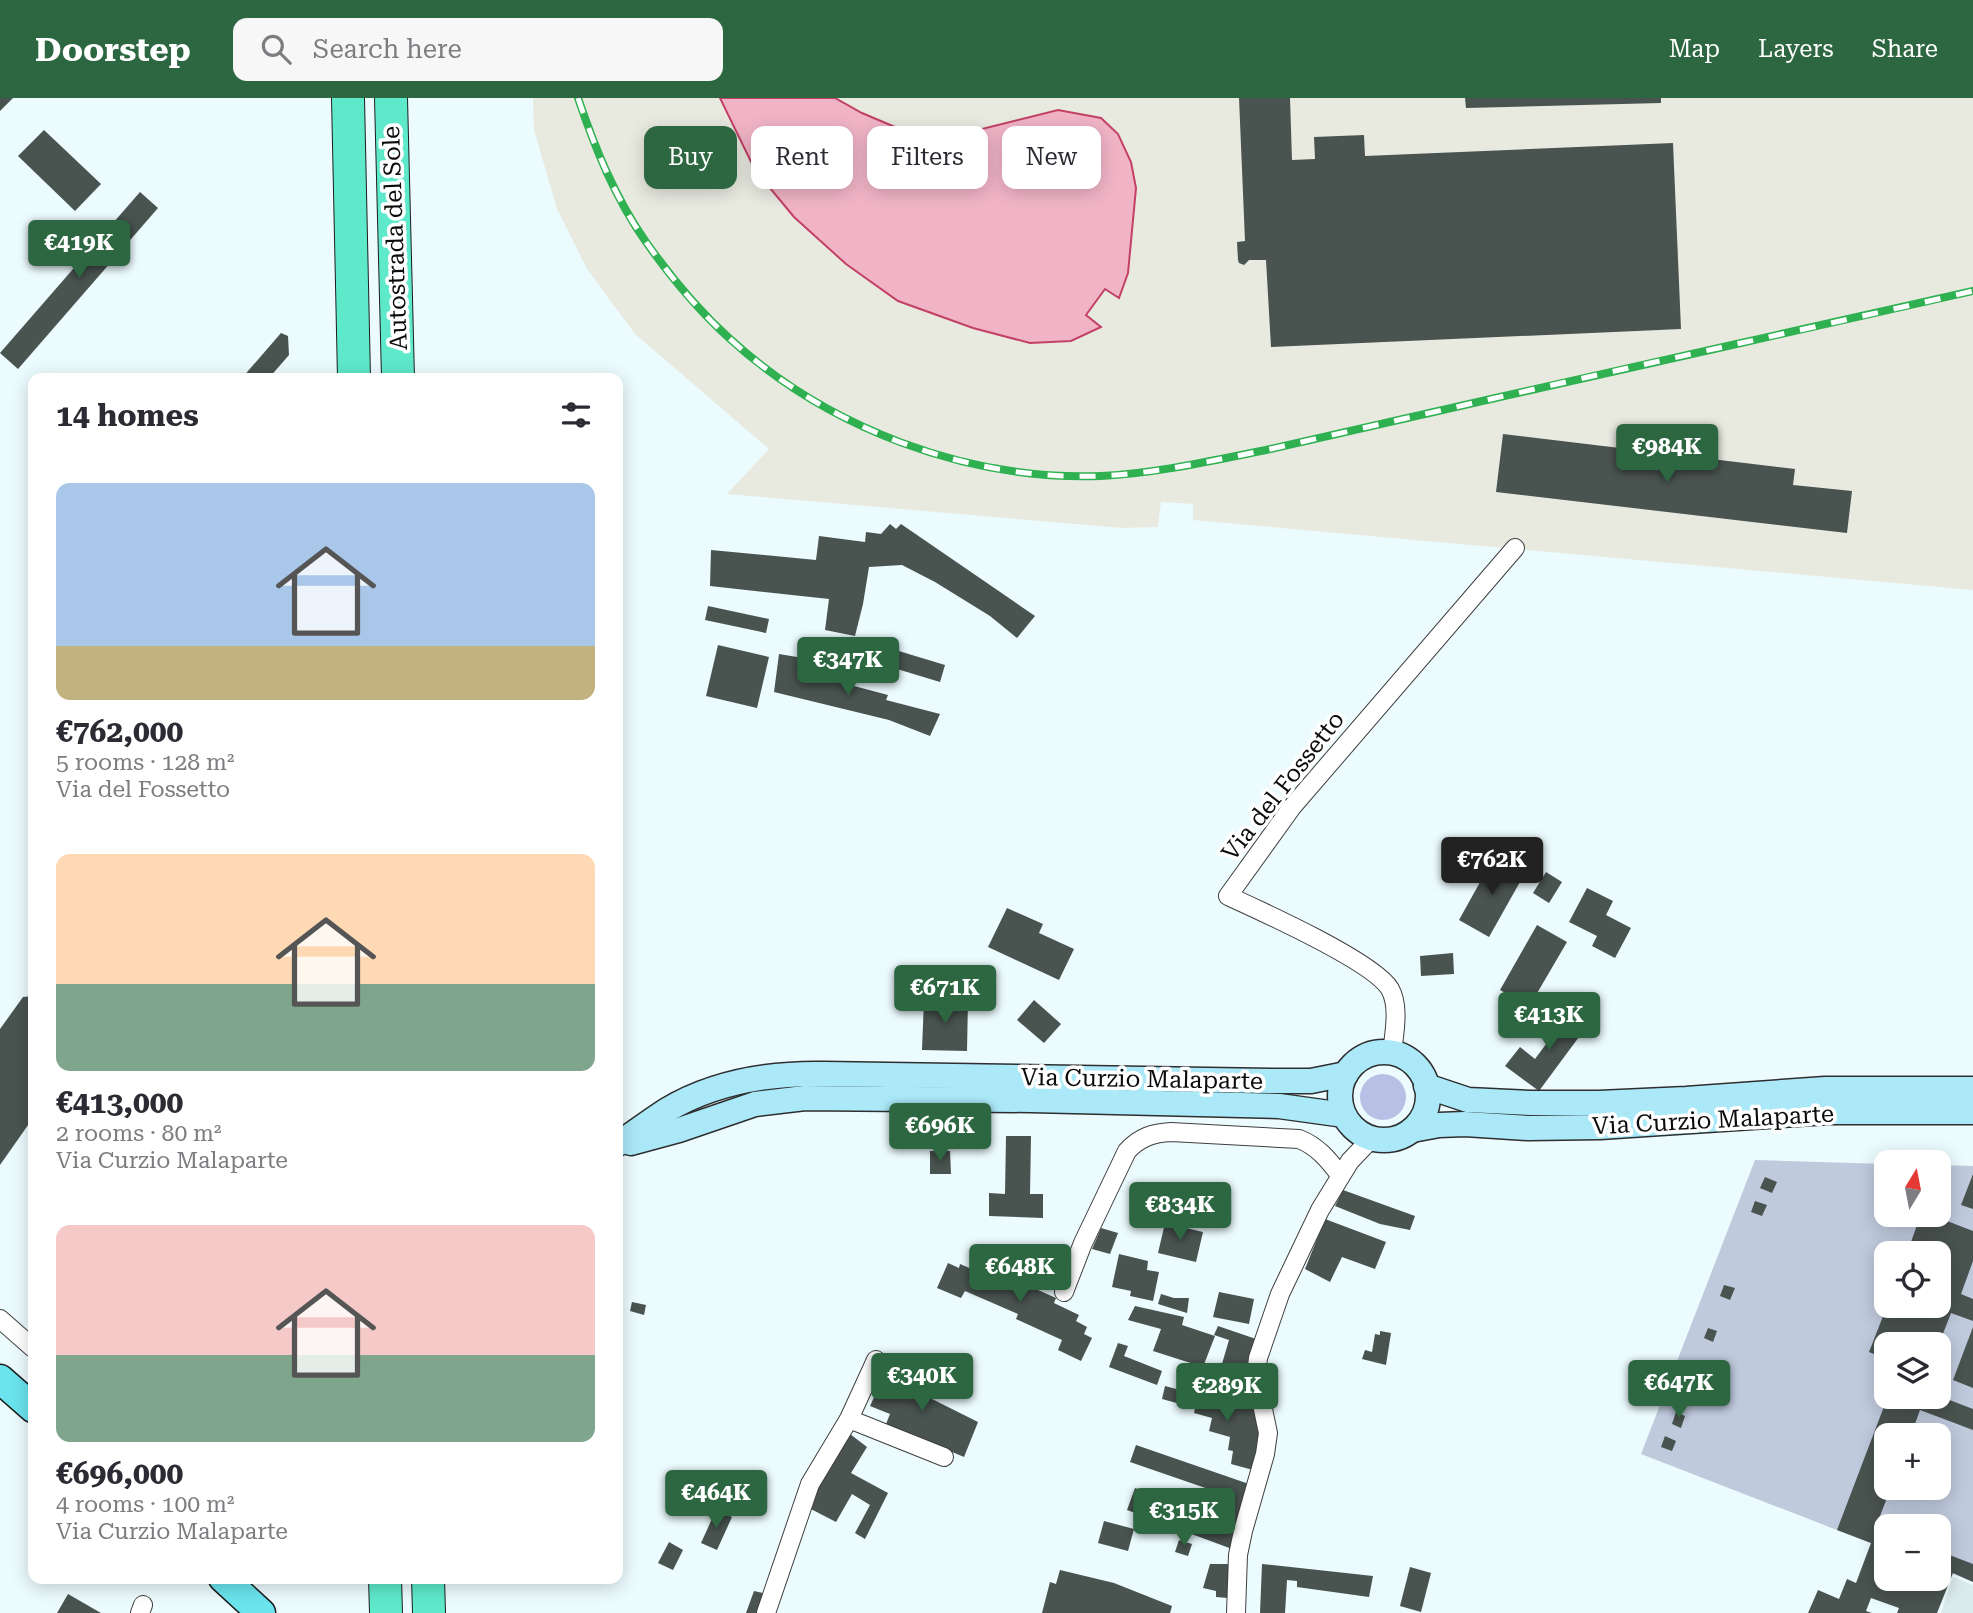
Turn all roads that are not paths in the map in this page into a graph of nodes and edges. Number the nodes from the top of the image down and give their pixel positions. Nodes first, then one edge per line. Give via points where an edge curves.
1 (348, 98) edge
2 (391, 98) edge
3 (354, 373) edge
4 (398, 373) edge
5 (1515, 548) dead end
6 (1392, 1053) junction
7 (1346, 1074) junction
8 (1426, 1086) junction
9 (1973, 1089) edge
10 (1973, 1112) edge
11 (1344, 1115) junction
12 (1412, 1130) junction
13 (1372, 1138) junction
14 (623, 1141) edge
15 (623, 1144) edge
16 (1340, 1175) junction
17 (1064, 1292) dead end
18 (0, 1319) edge
19 (28, 1344) edge
20 (876, 1360) dead end
21 (0, 1379) edge
22 (28, 1404) edge
23 (849, 1419) junction
24 (944, 1457) dead end
25 (230, 1584) edge
26 (239, 1584) edge
27 (385, 1584) edge
28 (428, 1584) edge
29 (258, 1610) edge
30 (386, 1613) edge
31 (429, 1613) edge
32 (766, 1613) edge
33 (1236, 1613) edge

1 - 3 highway, Autostrada del Sole
2 - 4 highway, Autostrada del Sole
5 - 6 street, Via del Fossetto via 1292,807 1228,896 1381,978 1390,988 1395,1008
6 - 7 street, Via Curzio Malaparte via 1366,1056
6 - 8 street via 1410,1061
7 - 11 street via 1340,1093
7 - 14 street, Via Curzio Malaparte via 1311,1081 778,1076 703,1093 669,1109
8 - 9 street, Via Curzio Malaparte via 1468,1100 1530,1103 1825,1089
8 - 12 street via 1427,1105
10 - 12 street, Via Curzio Malaparte via 1828,1112 1600,1127 1465,1124
11 - 13 street via 1354,1129
11 - 15 street, Via Curzio Malaparte via 1279,1106 805,1098 755,1104
12 - 13 street, Via Curzio Malaparte via 1389,1140
13 - 16 street
16 - 17 street via 1321,1152 1299,1139 1171,1132 1147,1136 1127,1150
16 - 33 street via 1279,1294 1258,1358 1256,1376 1268,1433 1242,1531
18 - 19 street
20 - 23 street
21 - 22 main road
23 - 24 street
23 - 32 street via 810,1484
25 - 29 main road
26 - 29 street
27 - 30 highway
28 - 31 highway

